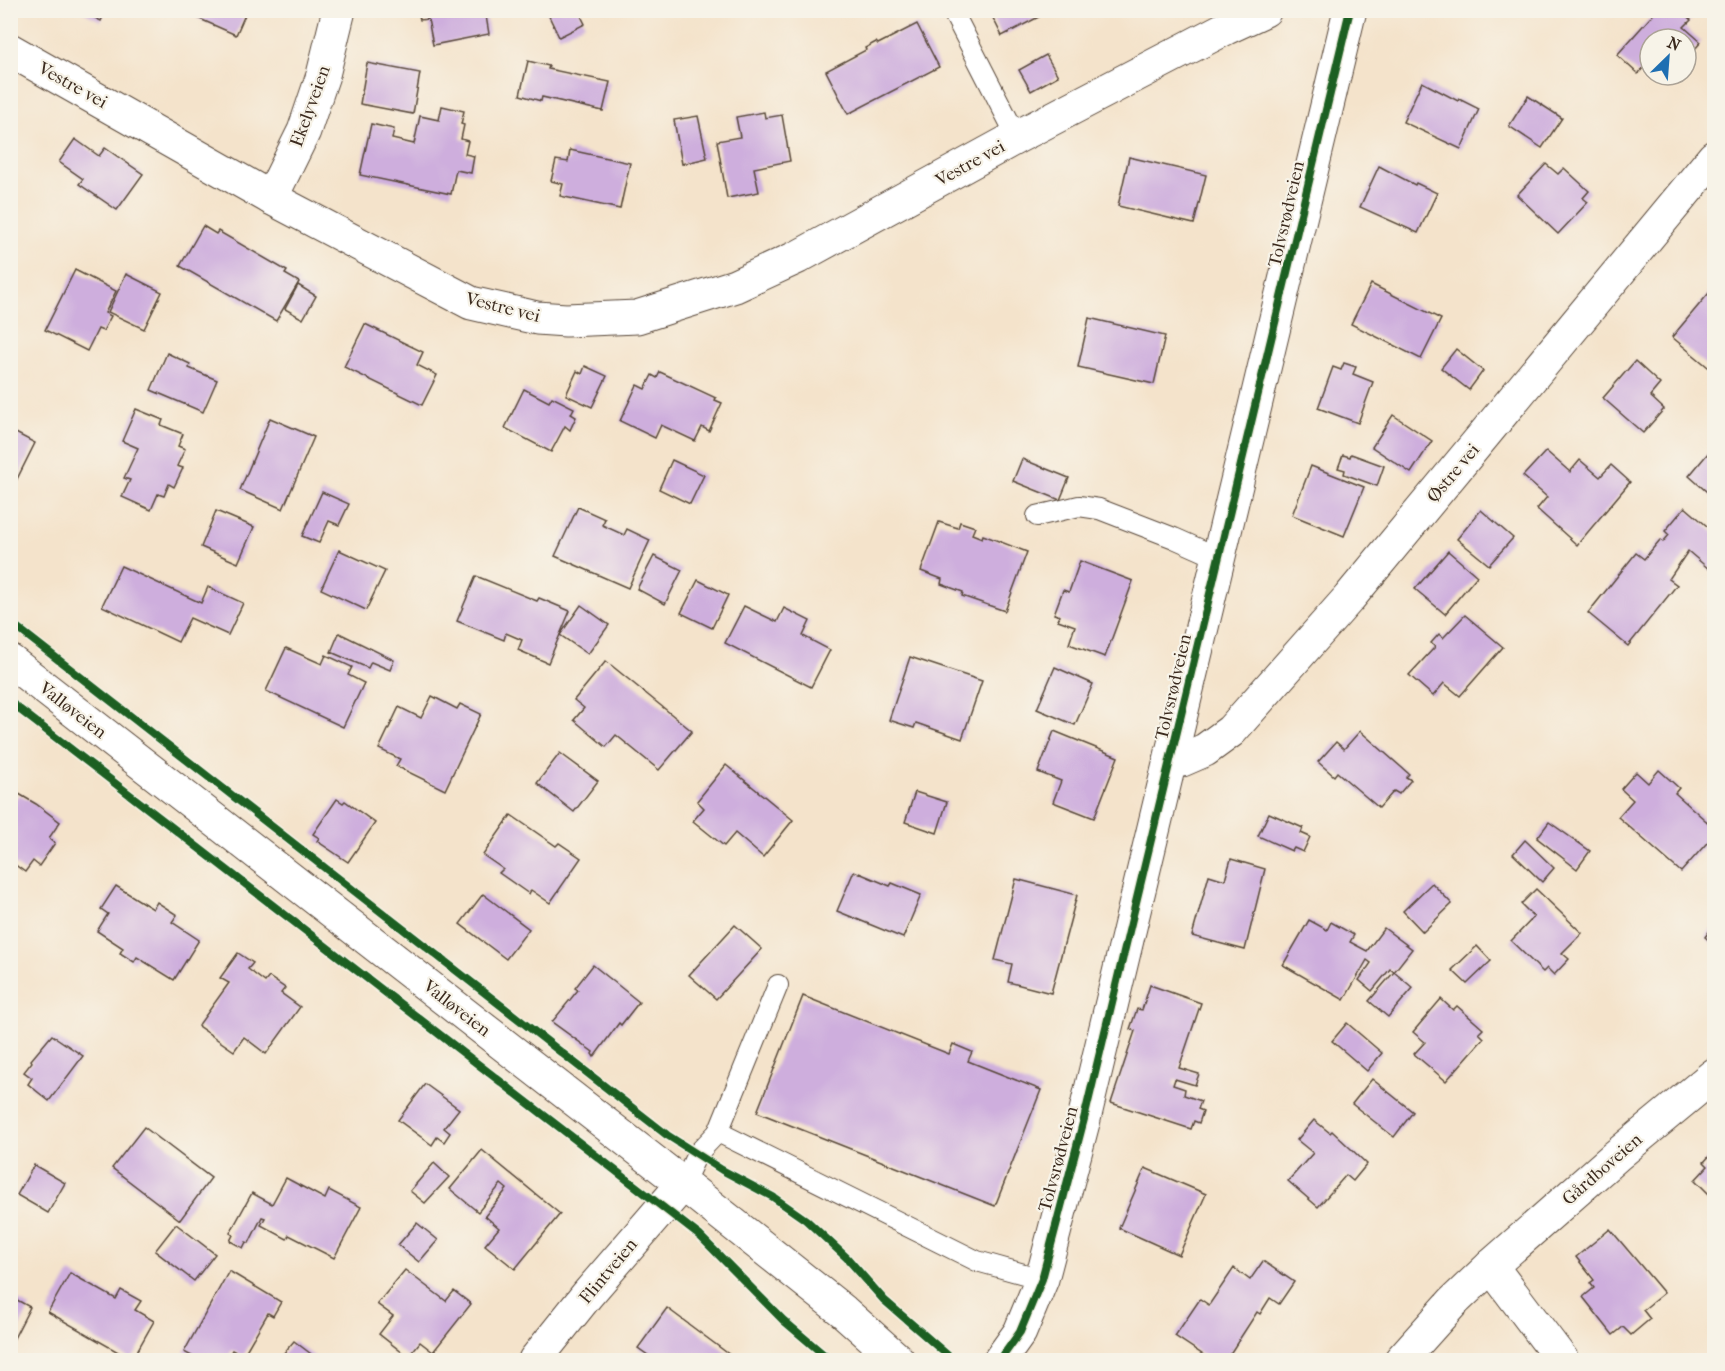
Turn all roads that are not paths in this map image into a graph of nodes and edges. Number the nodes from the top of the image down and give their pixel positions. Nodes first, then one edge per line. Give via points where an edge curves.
1 (339, 10) edge
2 (952, 10) edge
3 (1265, 10) edge
4 (1350, 10) edge
5 (10, 50) edge
6 (1017, 137) junction
7 (1714, 157) edge
8 (271, 198) junction
9 (1037, 516) dead end
10 (1219, 558) junction
11 (10, 661) edge
12 (1170, 762) junction
13 (778, 985) dead end
14 (1714, 1075) edge
15 (718, 1132) junction
16 (683, 1184) junction
17 (1491, 1266) junction
18 (1042, 1279) junction
19 (535, 1360) edge
20 (898, 1360) edge
21 (1000, 1360) edge
22 (1401, 1360) edge
23 (1562, 1360) edge

1 - 8 street, Ekelyveien via 304,130
2 - 6 lane, Vestre vei
3 - 6 street, Vestre vei
4 - 10 street, Tolvsrødveien
5 - 8 street, Vestre vei
6 - 8 street, Vestre vei via 766,272 735,286 637,317 537,318 471,303
7 - 12 street, Østre vei via 1349,598 1231,731 1205,750
9 - 10 lane via 1079,506 1099,509
10 - 12 street, Tolvsrødveien
11 - 16 street, Valløveien
12 - 18 street, Tolvsrødveien
13 - 15 lane
14 - 17 street, Gårdboveien
15 - 16 lane via 697,1154
15 - 18 lane via 977,1261
16 - 19 street, Flintveien
16 - 20 street, Valløveien via 843,1311
17 - 22 street, Gårdboveien
17 - 23 street
18 - 21 street, Tolvsrødveien via 1020,1332

